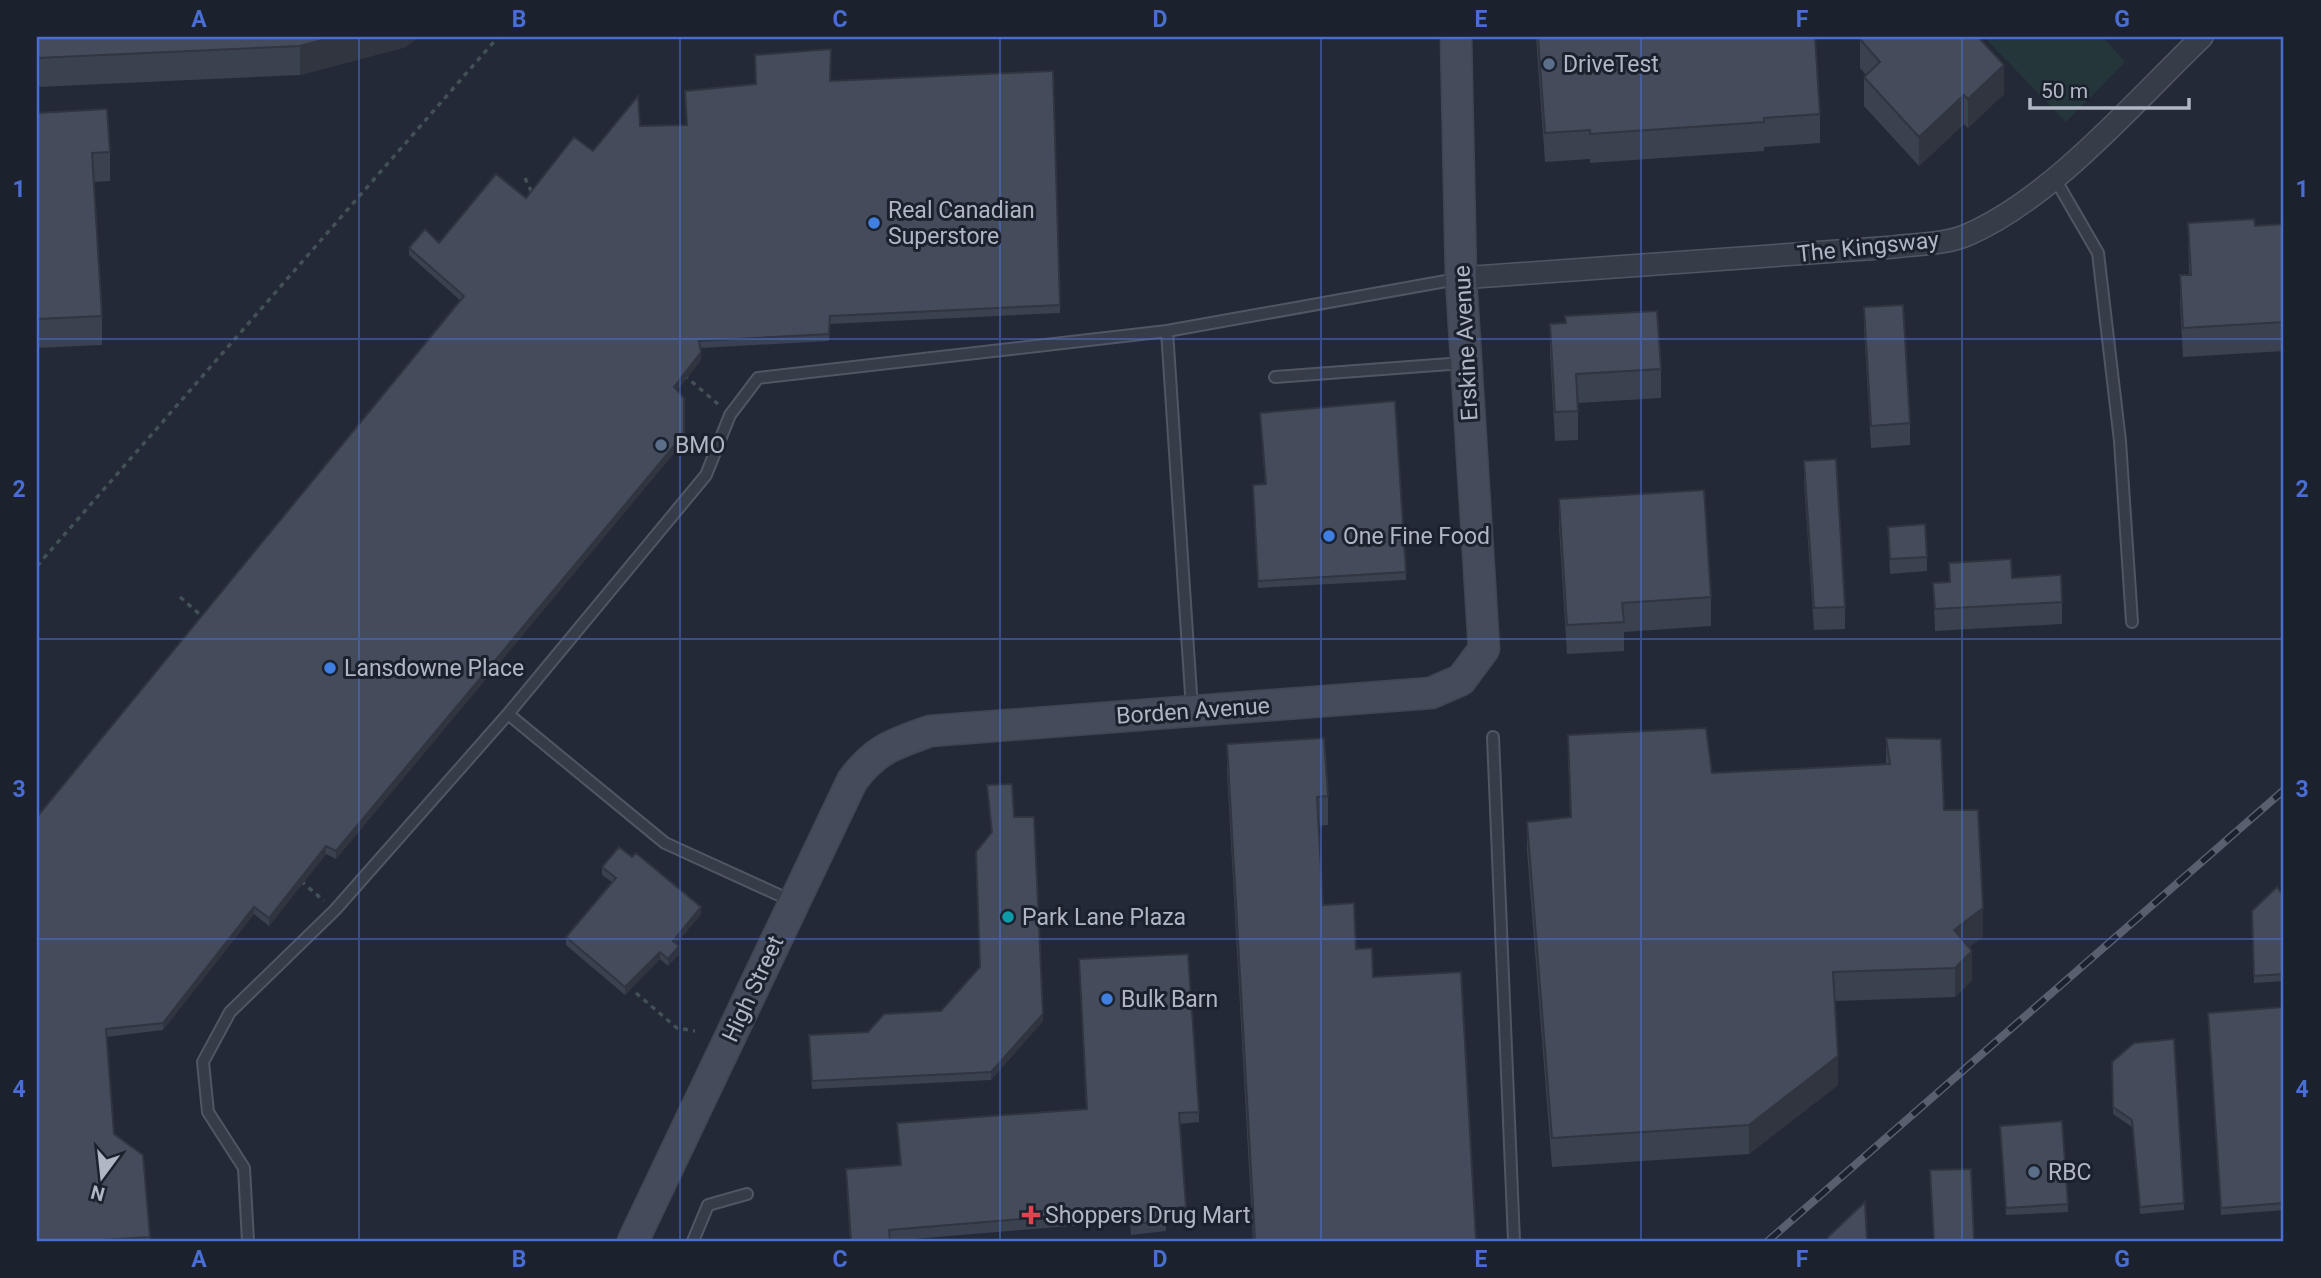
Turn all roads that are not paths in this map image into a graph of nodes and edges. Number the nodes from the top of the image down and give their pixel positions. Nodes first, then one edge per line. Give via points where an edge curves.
1 (1456, 37) edge
2 (2202, 37) edge
3 (2054, 177) junction
4 (1461, 278) junction
5 (1167, 331) junction
6 (1466, 363) junction
7 (1275, 377) dead end
8 (2132, 622) dead end
9 (1484, 649) joint
10 (1192, 711) junction
11 (508, 713) junction
12 (1493, 737) dead end
13 (887, 747) joint
14 (795, 902) junction
15 (747, 1194) dead end
16 (248, 1241) edge
17 (633, 1241) edge
18 (694, 1241) edge
19 (1514, 1241) edge

1 - 4 street, Erskine Avenue
2 - 3 street, The Kingsway
3 - 4 street, The Kingsway via 2021,205 1965,236 1894,247
3 - 8 lane via 2098,253 2120,441
4 - 5 lane
4 - 6 street, Erskine Avenue
5 - 10 lane
5 - 11 lane via 758,379 730,415 706,475
6 - 7 lane
6 - 9 street, Erskine Avenue
9 - 10 street, Borden Avenue via 1461,680 1431,693
10 - 13 street, Borden Avenue via 930,731
11 - 14 lane via 665,843
11 - 16 lane via 335,910 230,1012 203,1062 208,1112 244,1168
12 - 19 lane
13 - 14 street, High Street via 868,759 852,781
14 - 17 street, High Street
15 - 18 lane via 708,1205

